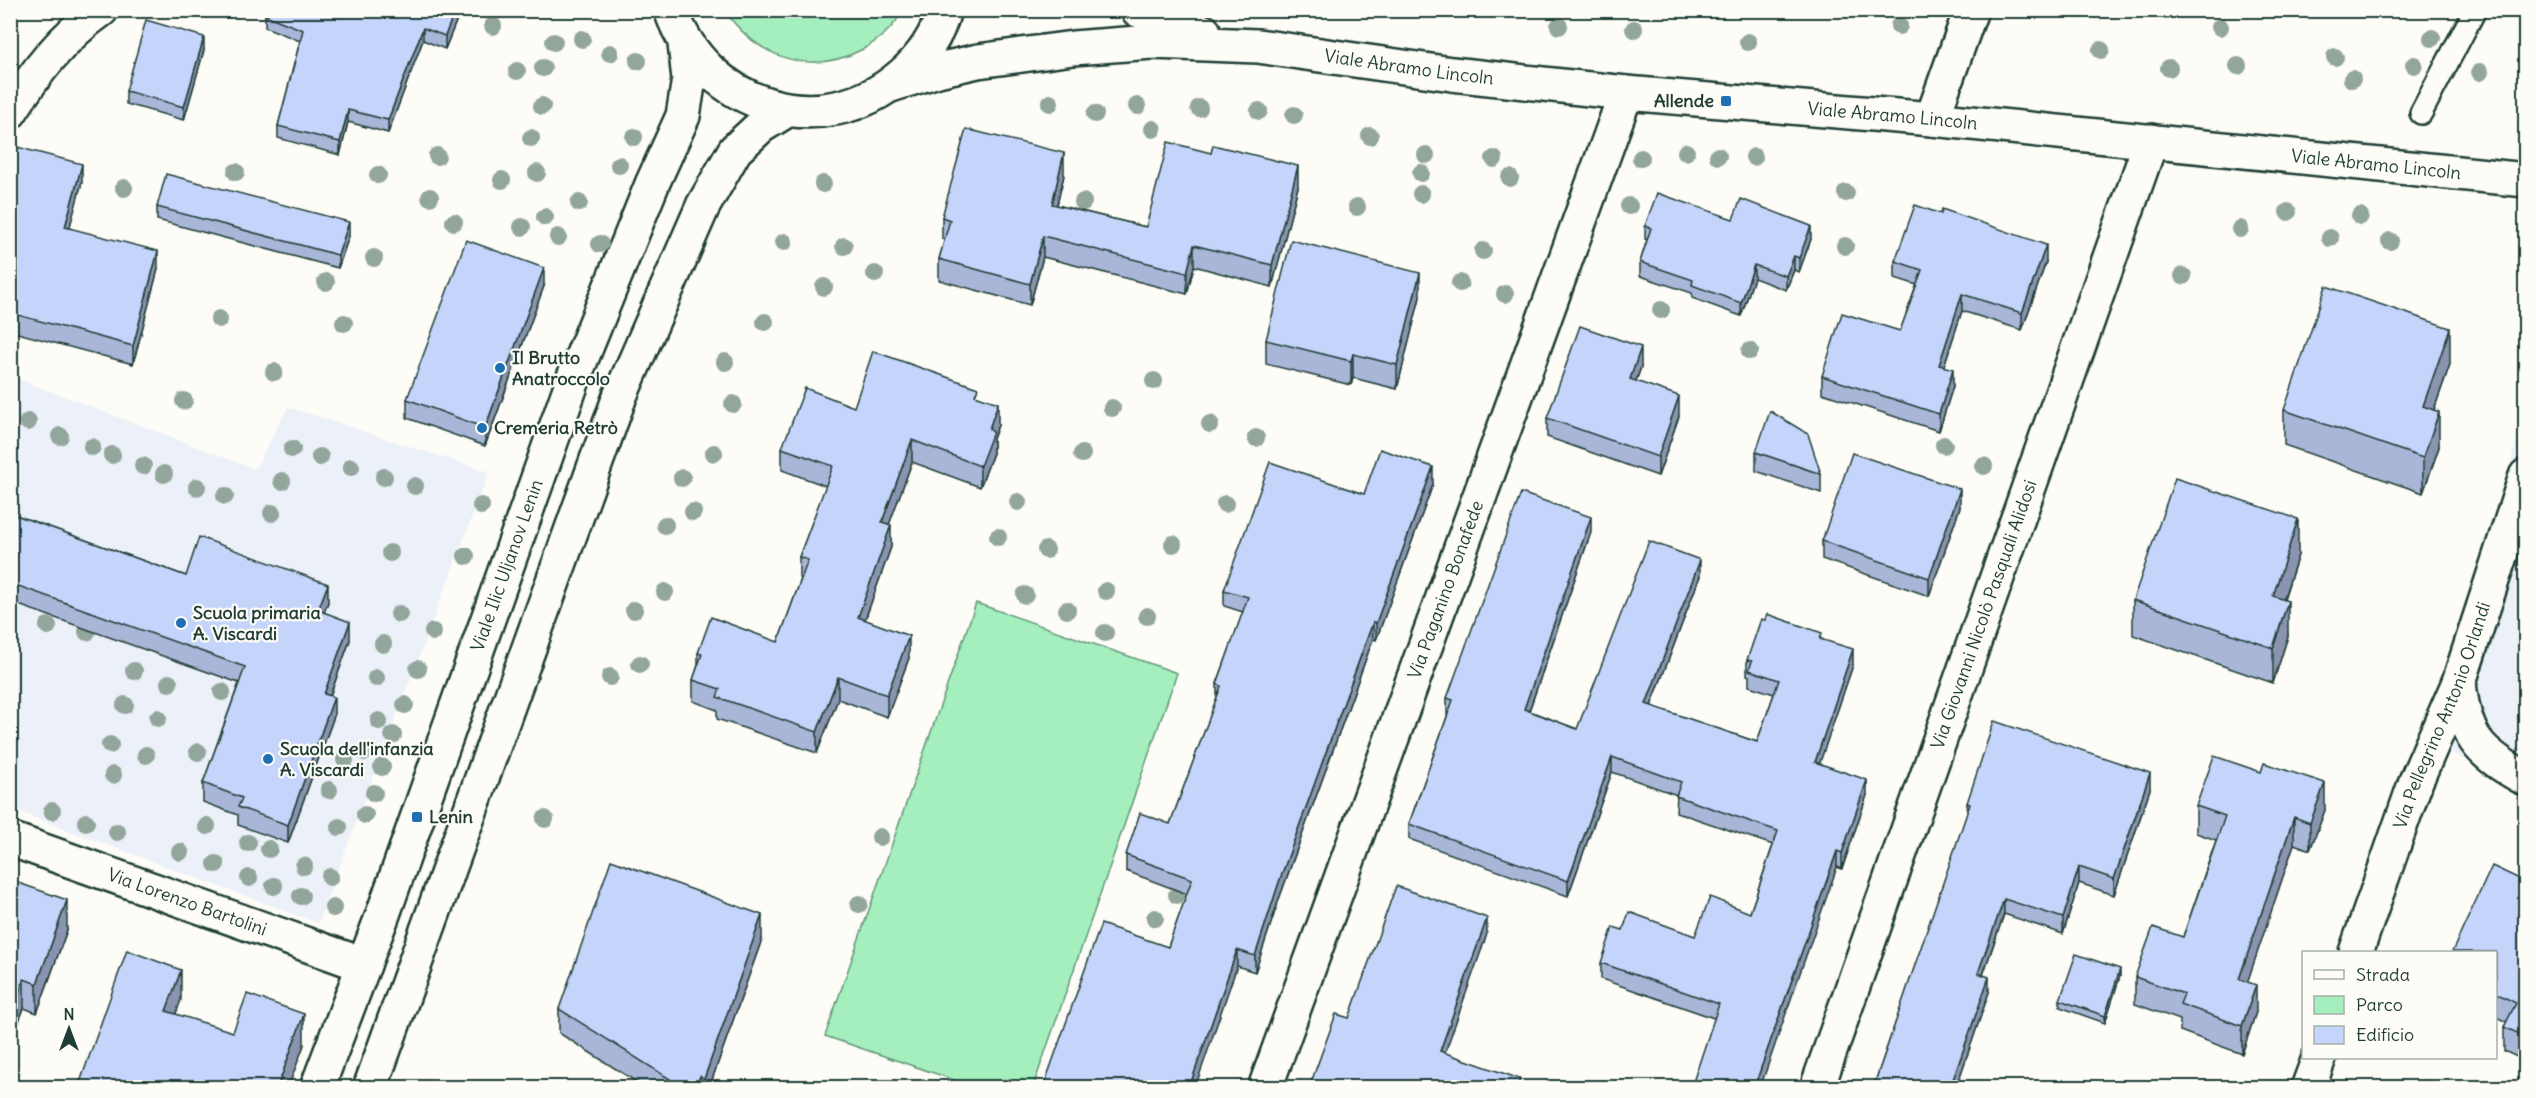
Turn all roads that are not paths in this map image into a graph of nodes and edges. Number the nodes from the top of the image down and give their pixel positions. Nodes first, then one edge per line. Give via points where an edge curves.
1 (101, 10) edge
2 (671, 10) edge
3 (944, 10) edge
4 (1138, 10) edge
5 (1971, 10) edge
6 (2475, 10) edge
7 (685, 44) junction
8 (1258, 46) junction
9 (891, 85) junction
10 (1626, 93) junction
11 (787, 110) junction
12 (10, 112) edge
13 (2421, 113) dead end
14 (1932, 119) junction
15 (2151, 141) junction
16 (2526, 180) edge
17 (2526, 476) edge
18 (2459, 682) junction
19 (2526, 779) edge
20 (10, 839) edge
21 (2356, 951) edge
22 (364, 965) junction
23 (2319, 1059) edge
24 (317, 1088) edge
25 (370, 1088) edge
26 (1264, 1088) edge
27 (1817, 1088) edge
28 (2308, 1088) edge

1 - 12 street via 55,50
2 - 7 street
3 - 9 street via 930,44
4 - 8 street, Viale Abramo Lincoln
5 - 14 street
6 - 13 lane
7 - 11 street via 726,86 762,104
7 - 22 street, Viale Ilic Uljanov Lenin via 689,79 683,116 574,377
8 - 9 street, Viale Abramo Lincoln via 1152,42 1073,48 938,70
8 - 10 street, Viale Abramo Lincoln via 1452,74
9 - 11 street via 849,106 826,111
10 - 14 street, Viale Abramo Lincoln
10 - 26 street, Via Paganino Bonafede
11 - 25 street via 760,126 735,150 704,206 620,396
14 - 15 street, Viale Abramo Lincoln
15 - 16 street, Viale Abramo Lincoln
15 - 27 street, Via Giovanni Nicolò Pasquali Alidosi
17 - 18 street, Via Pellegrino Antonio Orlandi
18 - 19 street via 2470,733 2487,753
18 - 21 street, Via Pellegrino Antonio Orlandi via 2416,781
20 - 22 street, Via Lorenzo Bartolini
22 - 24 street, Viale Ilic Uljanov Lenin
23 - 28 street

